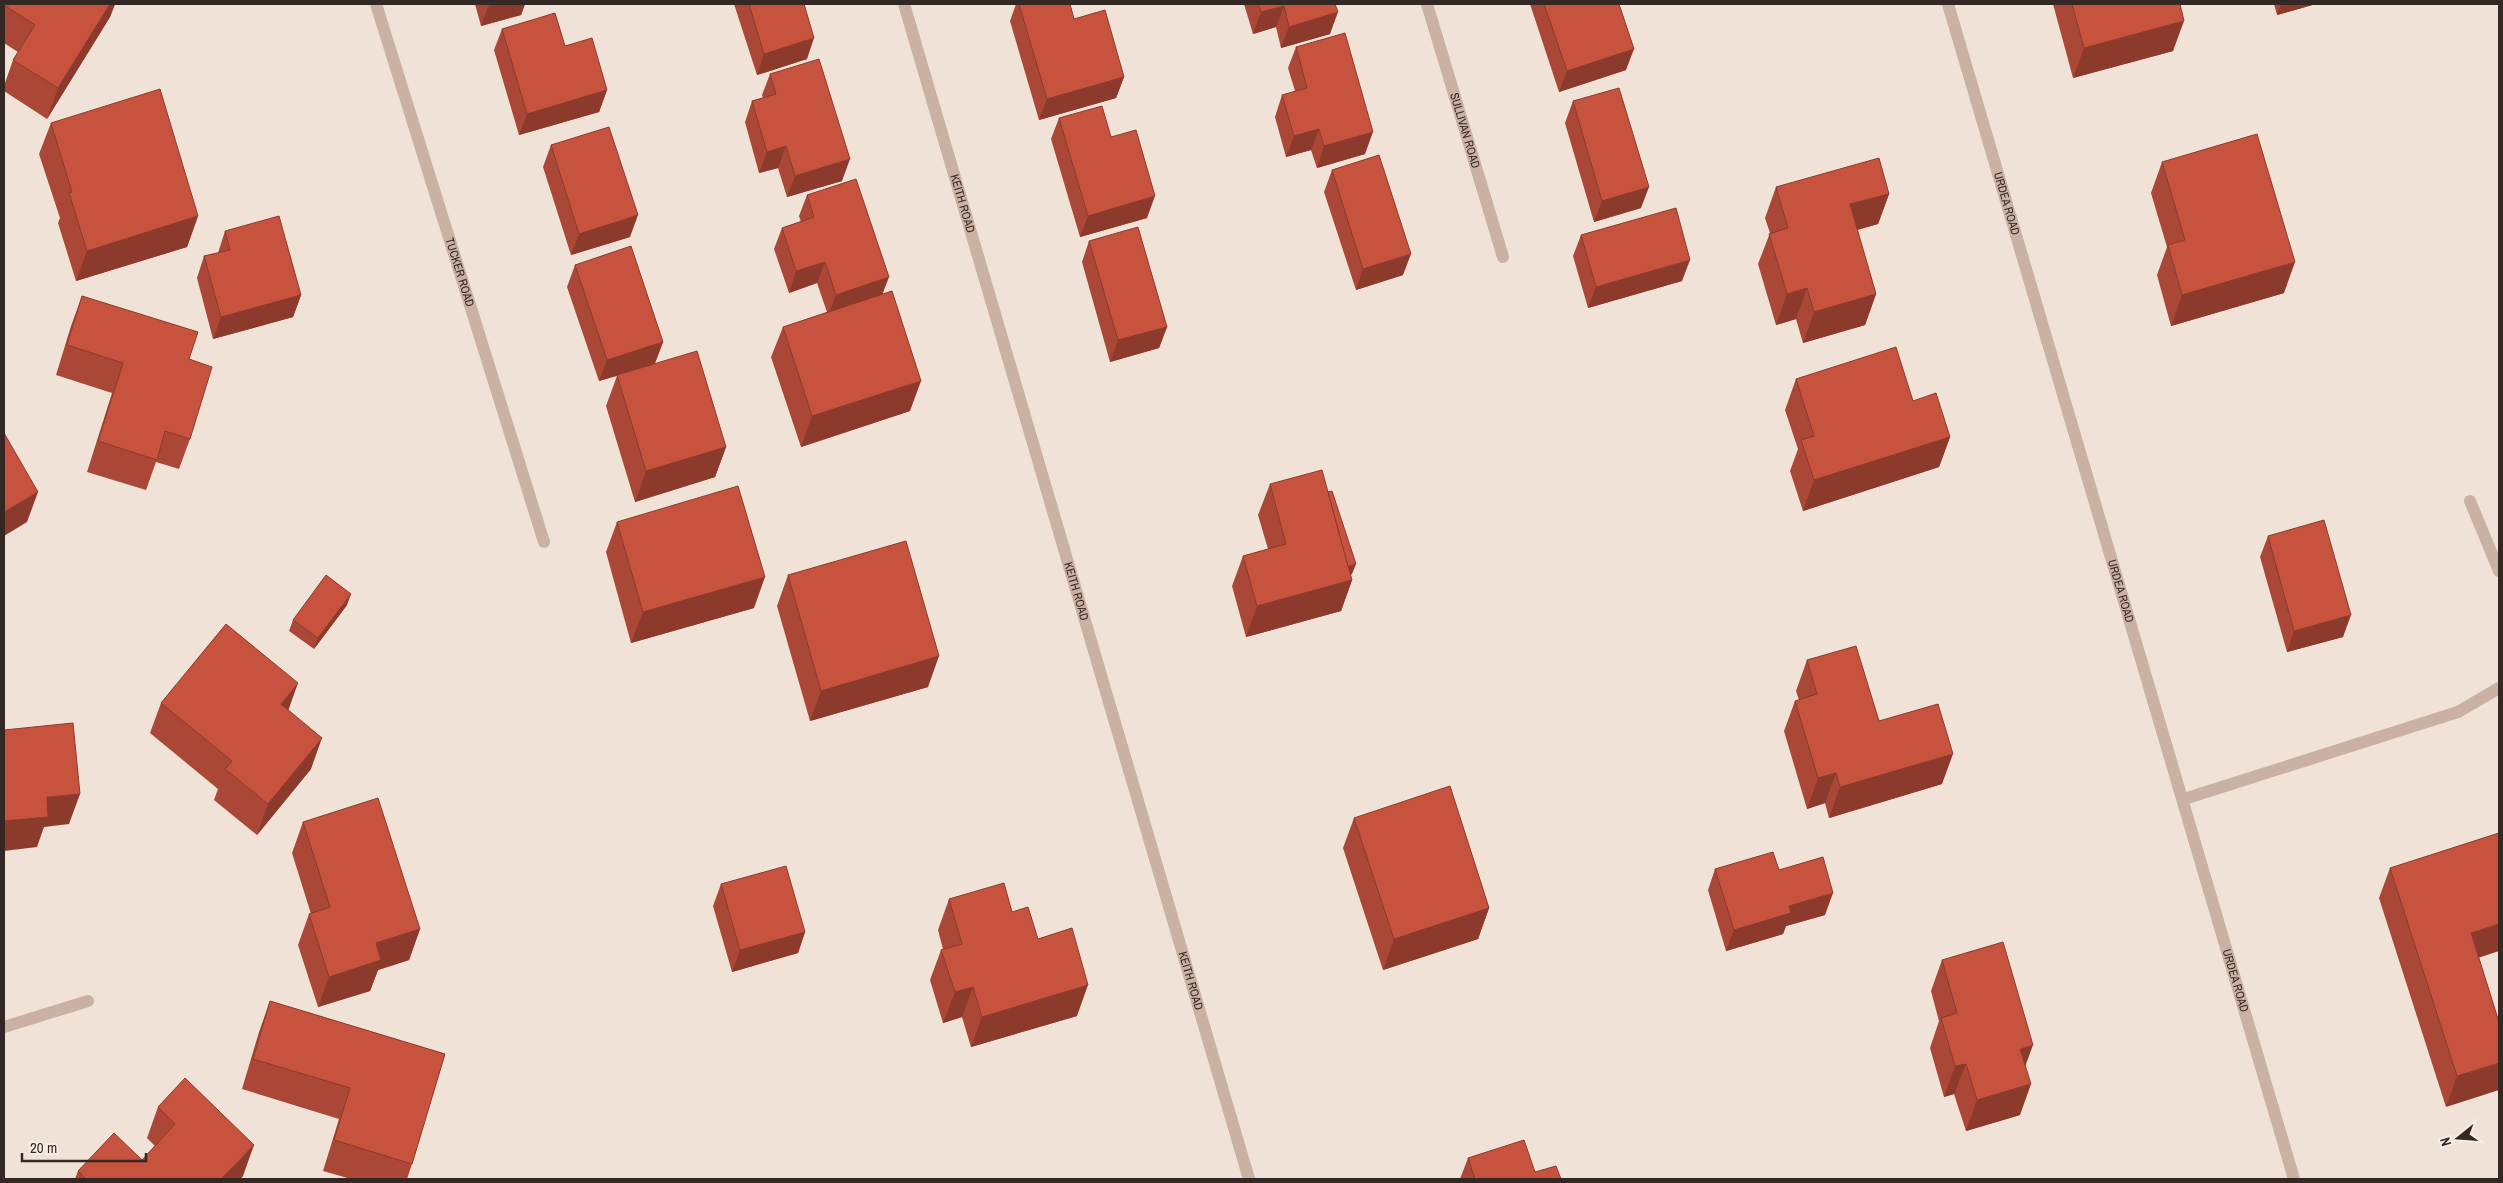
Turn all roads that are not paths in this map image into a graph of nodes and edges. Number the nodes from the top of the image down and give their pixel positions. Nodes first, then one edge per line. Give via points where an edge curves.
1 (376, 4) edge
2 (904, 4) edge
3 (1427, 4) edge
4 (1948, 4) edge
5 (1503, 257) dead end
6 (2470, 500) dead end
7 (544, 542) dead end
8 (2499, 571) edge
9 (2499, 688) edge
10 (2184, 799) junction
11 (88, 1001) dead end
12 (4, 1027) edge
13 (1249, 1179) edge
14 (2294, 1179) edge

1 - 7 street, TUCKER ROAD
2 - 13 street, KEITH ROAD
3 - 5 street, SULLIVAN ROAD
4 - 10 street, URDEA ROAD
6 - 8 street
9 - 10 street via 2458,712
10 - 14 street, URDEA ROAD
11 - 12 street

